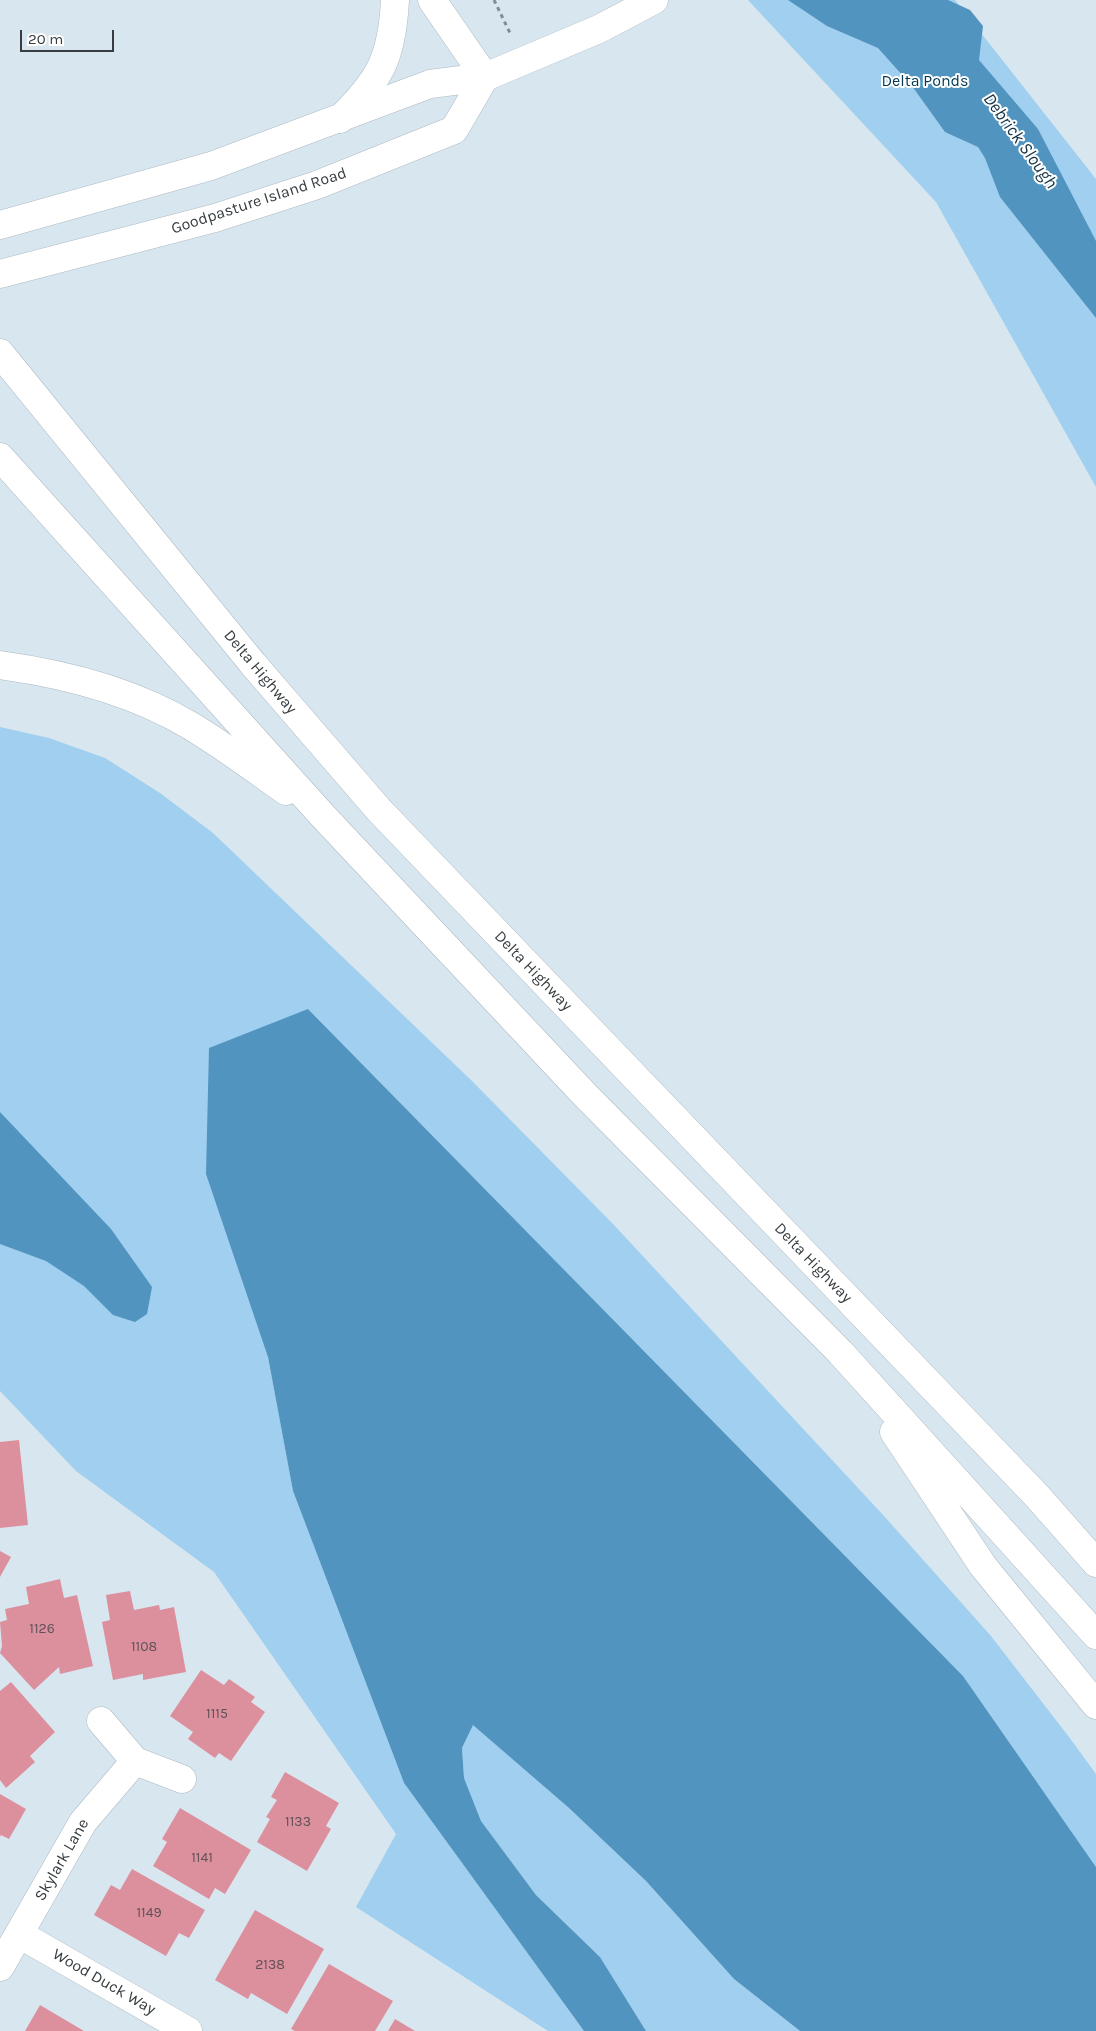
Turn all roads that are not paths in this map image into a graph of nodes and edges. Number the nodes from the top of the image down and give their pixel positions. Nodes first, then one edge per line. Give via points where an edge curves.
1 (395, 0) edge
2 (432, 0) edge
3 (654, 0) edge
4 (486, 78) junction
5 (340, 119) junction
6 (0, 224) edge
7 (0, 274) edge
8 (0, 353) edge
9 (0, 457) edge
10 (0, 665) edge
11 (322, 815) junction
12 (840, 1352) junction
13 (1096, 1563) edge
14 (1096, 1635) edge
15 (1096, 1705) edge
16 (100, 1721) dead end
17 (135, 1761) junction
18 (182, 1779) dead end
19 (19, 1934) junction
20 (0, 1967) edge
21 (188, 2031) edge

1 - 5 main road via 388,55 373,82
2 - 4 main road
3 - 4 main road via 599,29
4 - 5 main road via 430,84
4 - 7 main road, Goodpasture Island Road via 454,130 318,185 215,218
5 - 6 main road via 211,166
8 - 13 main road, Delta Highway via 253,664 379,810 1030,1489
9 - 11 main road
10 - 11 main road via 51,672 96,684 162,711 191,726
11 - 12 main road via 586,1096
12 - 14 main road
12 - 15 main road via 983,1566
16 - 17 main road
17 - 18 main road
17 - 19 main road, Skylark Lane via 83,1822
19 - 20 main road, Skylark Lane
19 - 21 main road, Wood Duck Way

